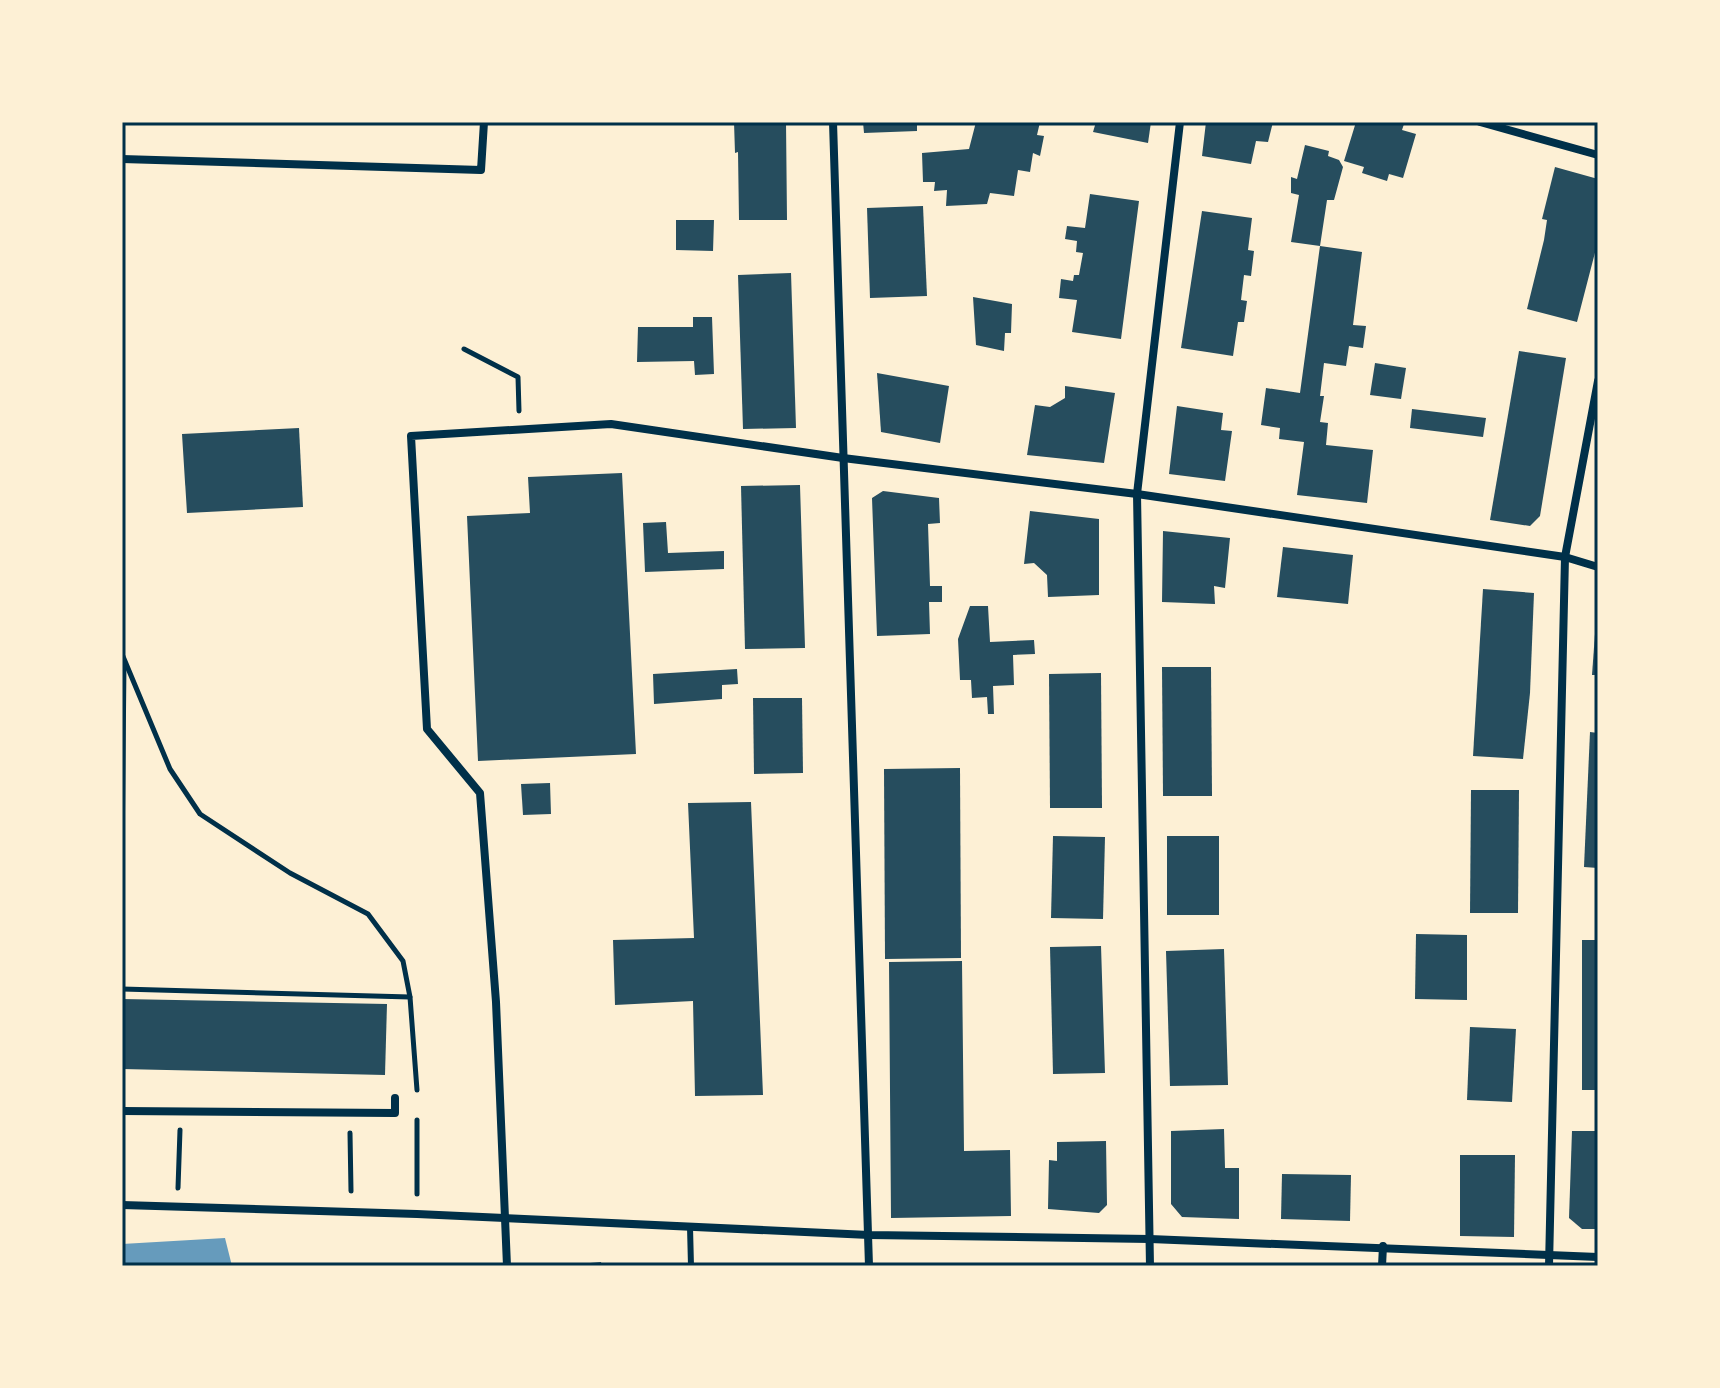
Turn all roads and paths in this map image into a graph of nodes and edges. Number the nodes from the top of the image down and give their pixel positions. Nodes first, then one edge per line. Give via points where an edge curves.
1 (484, 122) edge
2 (833, 122) edge
3 (1180, 122) edge
4 (1480, 122) edge
5 (1598, 155) edge
6 (122, 159) edge
7 (464, 349) dead end
8 (1598, 381) edge
9 (519, 429) junction
10 (843, 458) junction
11 (1137, 494) junction
12 (1565, 557) junction
13 (1598, 567) edge
14 (123, 655) edge
15 (122, 862) edge
16 (122, 989) edge
17 (410, 997) junction
18 (395, 1098) dead end
19 (417, 1099) dead end
20 (122, 1111) edge
21 (417, 1114) dead end
22 (349, 1115) junction
23 (180, 1150) dead end
24 (351, 1171) dead end
25 (122, 1205) edge
26 (177, 1206) junction
27 (417, 1214) junction
28 (505, 1218) junction
29 (690, 1227) junction
30 (869, 1235) junction
31 (1150, 1239) junction
32 (1383, 1246) junction
33 (1549, 1255) junction
34 (1598, 1257) edge
35 (507, 1266) edge
36 (691, 1266) edge
37 (869, 1266) edge
38 (1150, 1266) edge
39 (1382, 1266) edge
40 (1549, 1266) edge

1 - 6 street via 481,170
2 - 10 street
3 - 11 street
4 - 5 street
7 - 9 path via 518,377
8 - 12 street
9 - 10 street via 611,424
9 - 28 street via 411,436 427,729 480,793
10 - 11 street
10 - 30 street
11 - 12 street
11 - 31 street
12 - 13 street
12 - 33 street
14 - 15 path
14 - 17 path via 170,769 200,814 290,873 368,914 403,961
16 - 17 path
17 - 19 path
18 - 22 street via 395,1113
20 - 22 street
21 - 27 path
22 - 24 path
23 - 26 path
25 - 26 street
26 - 27 street
27 - 28 street
28 - 29 street
28 - 35 street
29 - 30 street
29 - 36 lane
30 - 31 street
30 - 37 street
31 - 32 street
31 - 38 street
32 - 33 street
32 - 39 street
33 - 34 street
33 - 40 street

